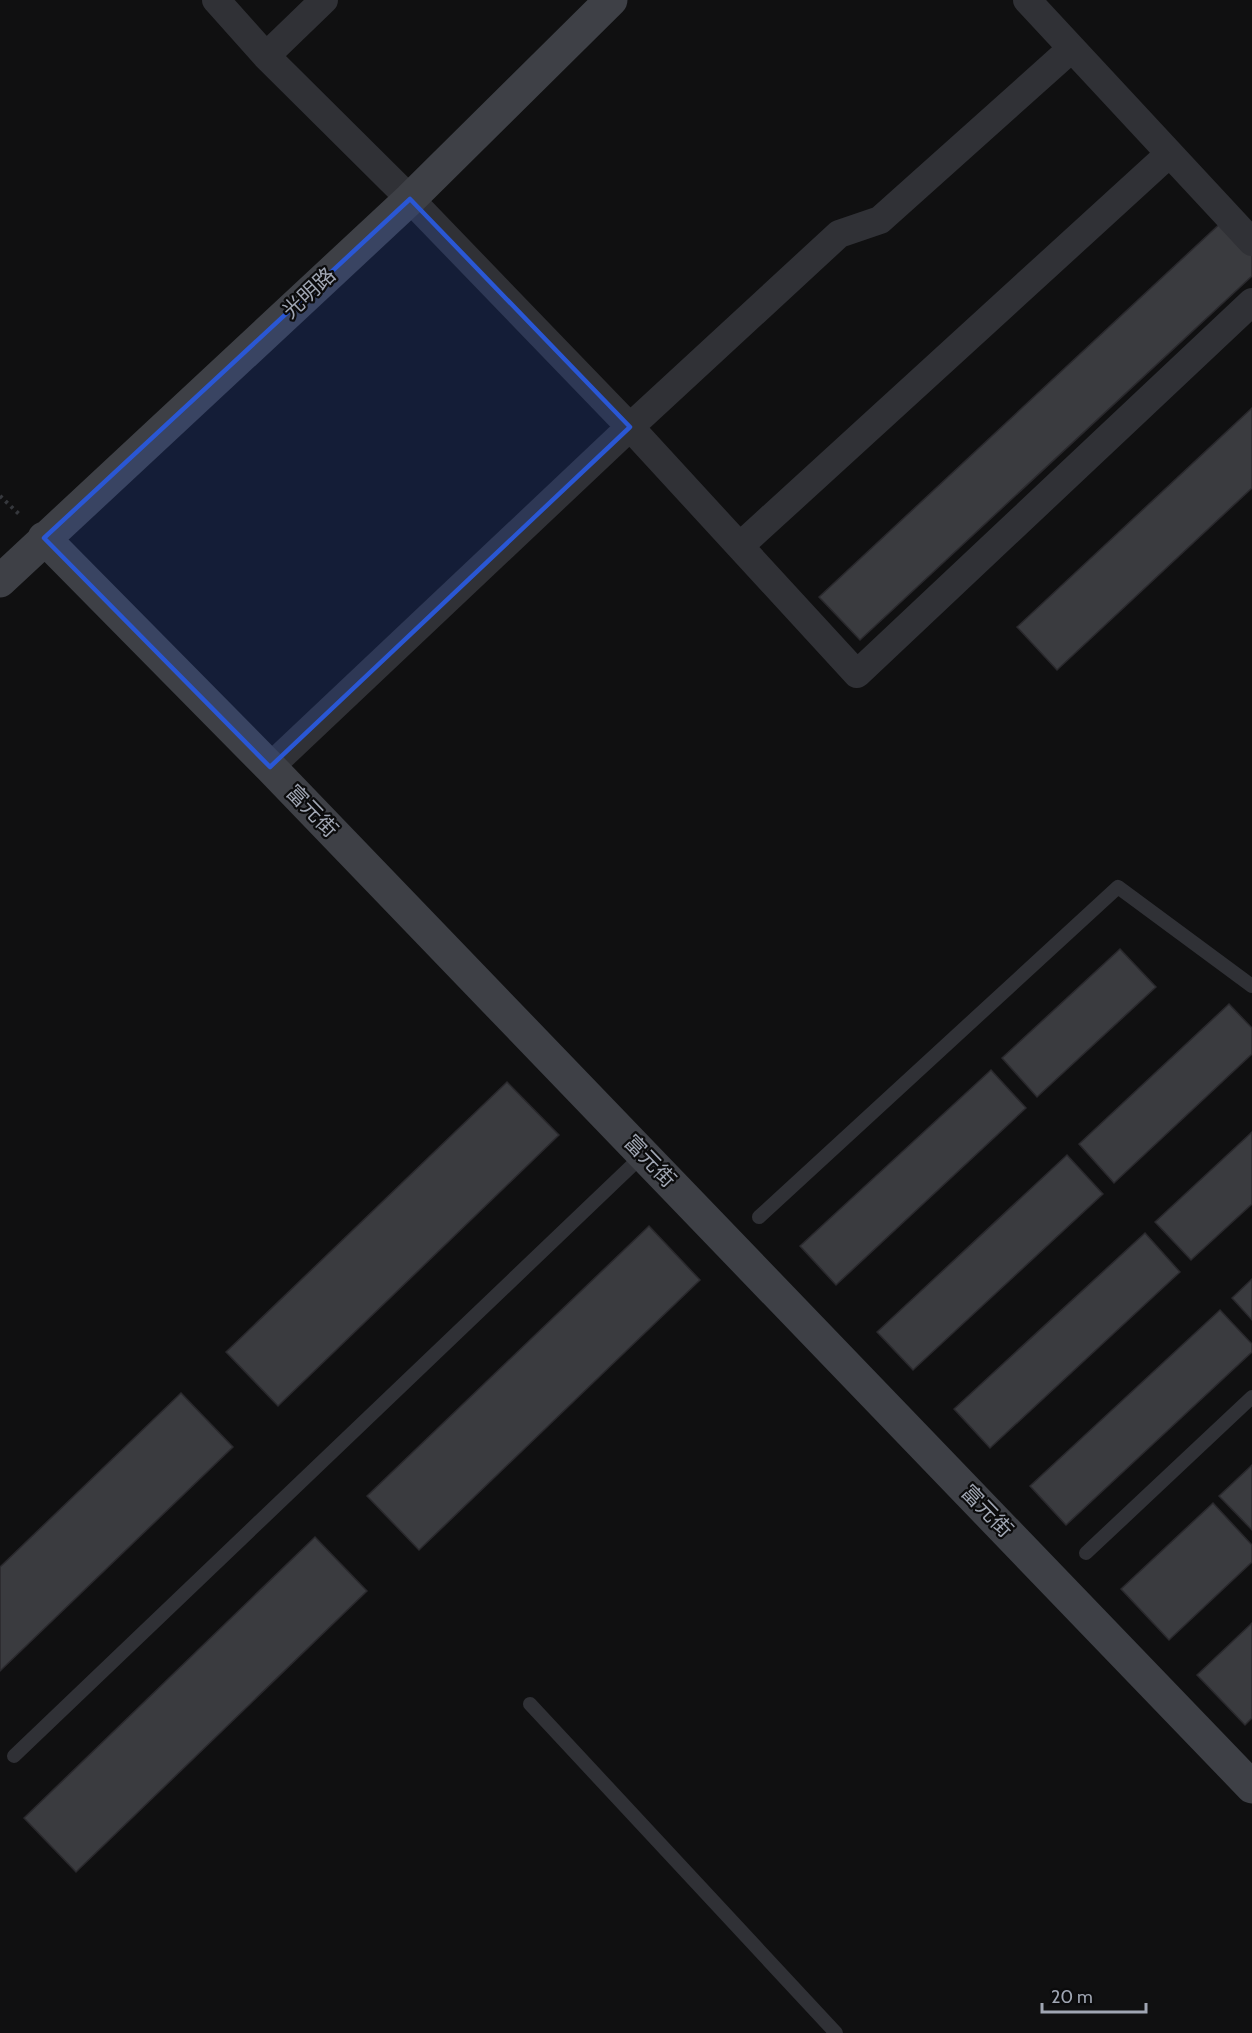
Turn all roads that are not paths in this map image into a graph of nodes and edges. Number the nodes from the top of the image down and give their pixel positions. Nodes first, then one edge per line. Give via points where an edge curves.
1 (216, 0) edge
2 (324, 0) edge
3 (611, 0) edge
4 (1027, 0) edge
5 (1071, 49) junction
6 (266, 56) junction
7 (1170, 154) junction
8 (410, 199) junction
9 (1252, 242) edge
10 (1252, 302) edge
11 (630, 427) junction
12 (44, 538) junction
13 (740, 546) junction
14 (0, 581) edge
15 (270, 766) junction
16 (1252, 986) edge
17 (643, 1155) junction
18 (759, 1217) dead end
19 (1252, 1397) edge
20 (1086, 1553) dead end
21 (530, 1704) dead end
22 (14, 1756) dead end
23 (1252, 1787) edge
24 (836, 2033) edge

1 - 6 street
2 - 6 street
3 - 8 street, 光明路
4 - 5 street
5 - 7 street
5 - 11 street via 880,220 839,234
6 - 8 street
7 - 9 street
7 - 13 street
8 - 11 street
8 - 12 street, 光明路
10 - 13 street via 857,674
11 - 13 street
11 - 15 street
12 - 14 street, 光明路
12 - 15 street, 富元街
15 - 17 street, 富元街
16 - 18 lane via 1118,887
17 - 22 lane
17 - 23 street, 富元街
19 - 20 lane
21 - 24 lane

